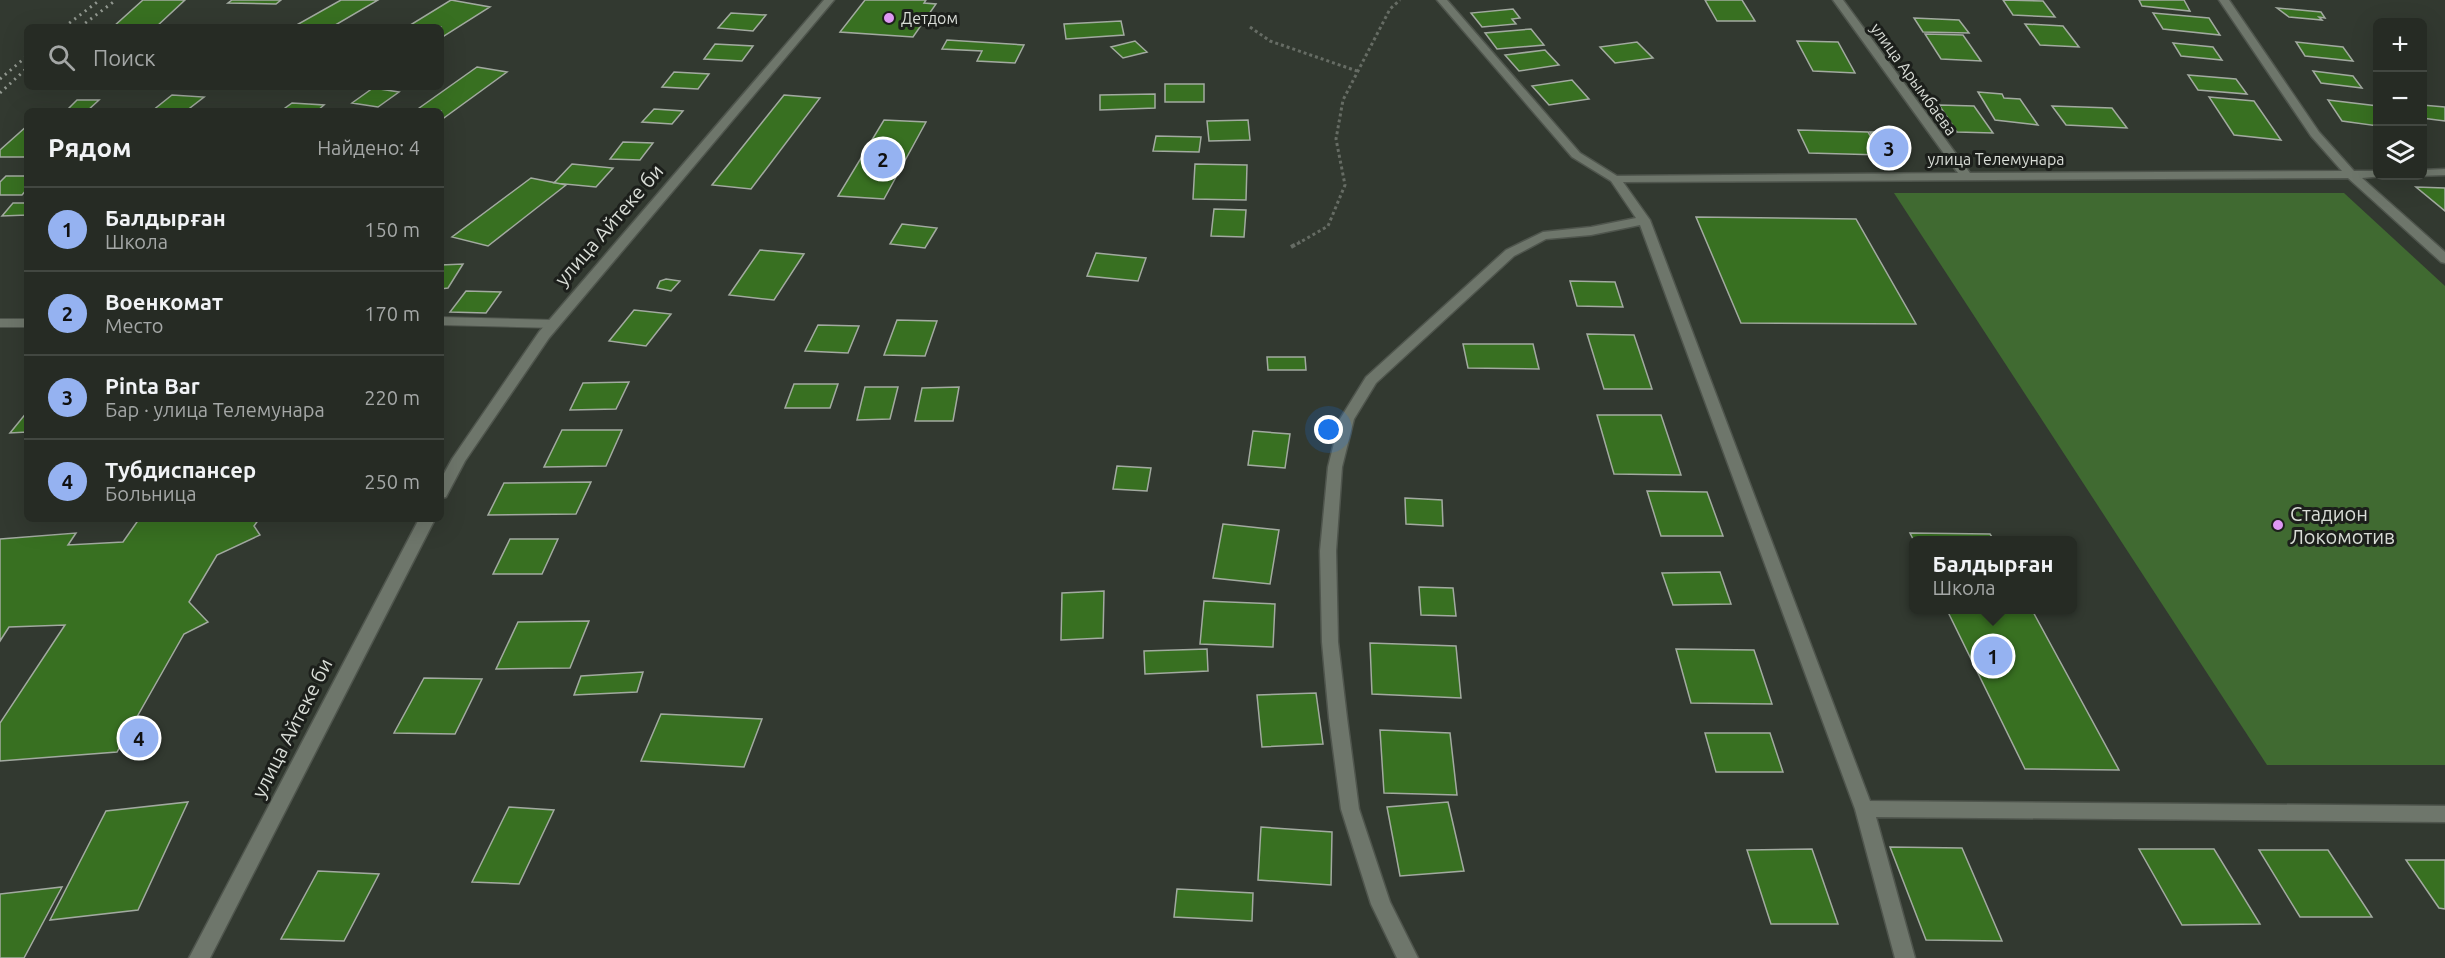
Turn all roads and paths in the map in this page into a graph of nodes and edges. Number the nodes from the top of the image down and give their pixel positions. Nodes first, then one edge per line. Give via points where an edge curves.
1 (829, 0) edge
2 (1400, 0) edge
3 (1442, 0) edge
4 (1838, 0) edge
5 (2224, 0) edge
6 (1250, 27) dead end
7 (1357, 70) junction
8 (2445, 172) edge
9 (2427, 173) edge
10 (2373, 174) edge
11 (2352, 175) junction
12 (1966, 176) junction
13 (1615, 179) junction
14 (1644, 220) junction
15 (1291, 247) dead end
16 (2445, 259) edge
17 (444, 321) edge
18 (0, 322) edge
19 (24, 323) edge
20 (554, 324) junction
21 (444, 487) edge
22 (425, 522) edge
23 (1864, 809) junction
24 (2445, 814) edge
25 (199, 958) edge
26 (1408, 958) edge
27 (1905, 958) edge

1 - 20 street, улица Айтеке би
2 - 7 path via 1390,9
3 - 13 street via 1576,155
4 - 12 street, улица Арымбаева
5 - 11 street via 2315,134
6 - 7 path via 1270,41
7 - 15 path via 1343,100 1336,139 1345,185 1328,226
8 - 9 street
10 - 11 street, улица Телемунара
11 - 12 street, улица Телемунара
11 - 16 street
12 - 13 street, улица Телемунара
13 - 14 street
14 - 23 street
14 - 26 street via 1543,236 1510,252 1371,380 1347,420 1335,467 1328,551 1330,642 1338,718 1350,809 1381,904
17 - 20 lane
18 - 19 lane
20 - 21 street, улица Айтеке би via 459,459
22 - 25 street, улица Айтеке би
23 - 24 street
23 - 27 street

